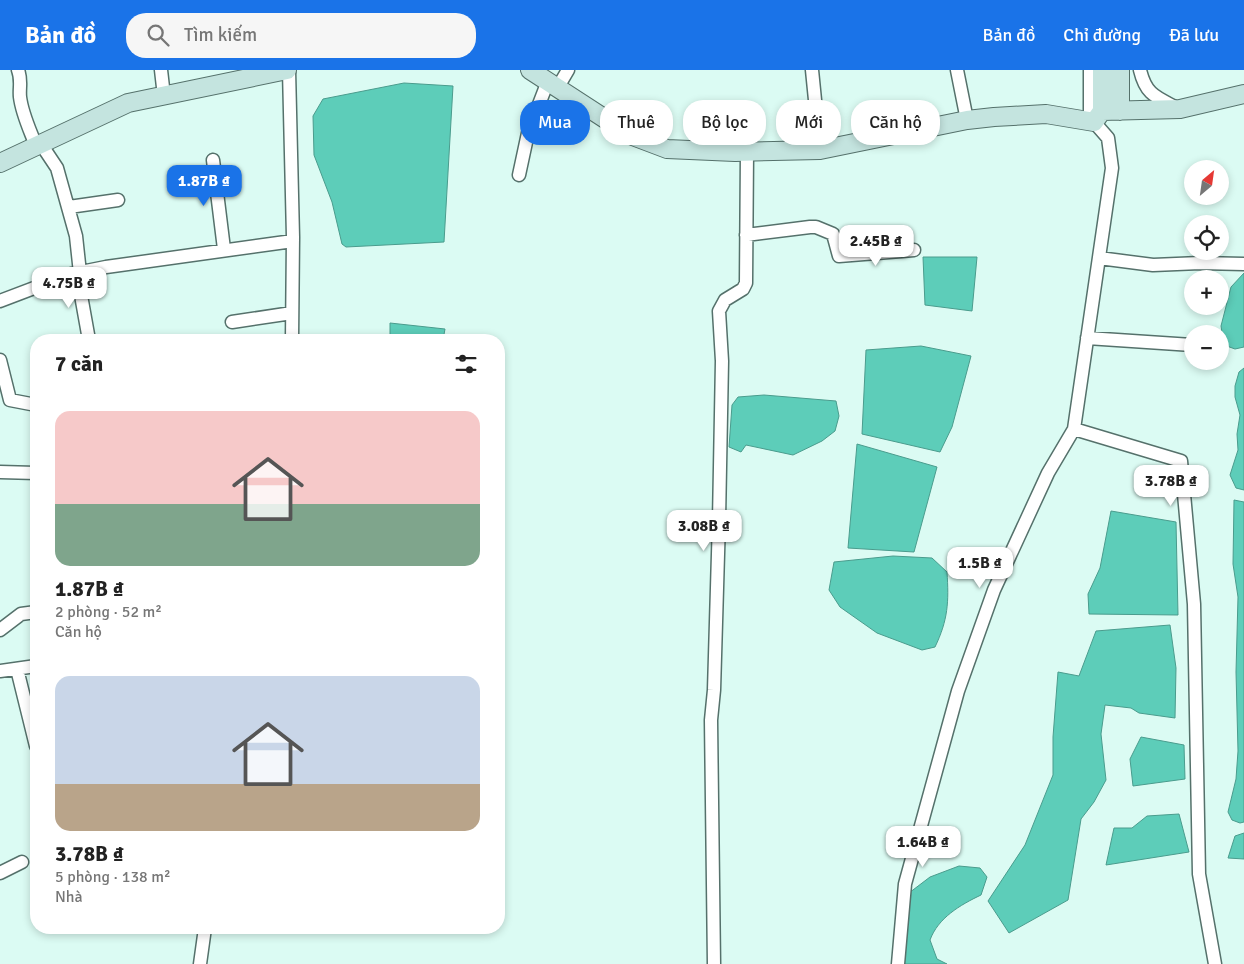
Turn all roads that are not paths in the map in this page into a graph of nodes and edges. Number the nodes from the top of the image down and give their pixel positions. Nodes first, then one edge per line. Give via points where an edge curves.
1 (18, 70) edge
2 (161, 70) edge
3 (288, 70) edge
4 (530, 70) edge
5 (568, 70) edge
6 (812, 70) edge
7 (957, 70) edge
8 (1090, 70) edge
9 (1102, 70) edge
10 (1120, 70) edge
11 (1140, 70) edge
12 (553, 84) junction
13 (1244, 94) edge
14 (164, 96) junction
15 (1180, 109) junction
16 (1120, 111) junction
17 (1095, 118) junction
18 (967, 120) junction
19 (38, 145) junction
20 (820, 150) junction
21 (747, 152) junction
22 (213, 160) dead end
23 (0, 163) edge
24 (520, 175) dead end
25 (118, 200) dead end
26 (69, 207) junction
27 (746, 235) junction
28 (293, 241) junction
29 (224, 249) junction
30 (914, 250) dead end
31 (1099, 258) junction
32 (1244, 264) edge
33 (78, 273) junction
34 (0, 301) edge
35 (292, 313) junction
36 (232, 322) dead end
37 (88, 334) edge
38 (292, 334) edge
39 (1087, 338) junction
40 (1184, 344) edge
41 (0, 360) edge
42 (30, 404) edge
43 (1074, 429) junction
44 (0, 472) edge
45 (30, 472) edge
46 (30, 613) edge
47 (0, 630) edge
48 (30, 667) edge
49 (17, 669) junction
50 (0, 672) edge
51 (30, 722) edge
52 (22, 862) dead end
53 (0, 873) edge
54 (204, 934) edge
55 (200, 964) edge
56 (714, 964) edge
57 (898, 964) edge
58 (1215, 964) edge

1 - 19 street via 21,104
2 - 14 street
3 - 14 street
3 - 28 street
4 - 12 street
5 - 12 street
6 - 20 street
7 - 18 street
8 - 17 street
9 - 17 street
10 - 16 street
11 - 15 street via 1150,93
12 - 21 street via 630,135 667,149
12 - 24 street via 528,133
13 - 15 street
14 - 19 street via 128,103
15 - 16 street
16 - 17 street
17 - 18 street via 1046,114
17 - 31 street via 1108,138 1112,168
18 - 20 street
19 - 23 street
19 - 26 street via 57,168
20 - 21 street
21 - 27 street
22 - 29 street
25 - 26 street
26 - 33 street via 76,236
27 - 30 street via 816,227 833,234 839,256
27 - 56 street via 745,287 725,300 719,311 722,361 720,510 711,720
28 - 29 street
28 - 35 street
29 - 33 street
31 - 32 street via 1153,265
31 - 39 street
33 - 34 street
33 - 37 street
35 - 36 street
35 - 38 street
39 - 40 street
39 - 43 street
41 - 42 street via 10,400
43 - 57 street via 1048,473 994,590 958,691 905,884
43 - 58 street via 1181,461 1194,604 1198,874
44 - 45 street
46 - 47 street via 21,614
48 - 49 street
49 - 50 street
49 - 51 street
52 - 53 street
54 - 55 street

